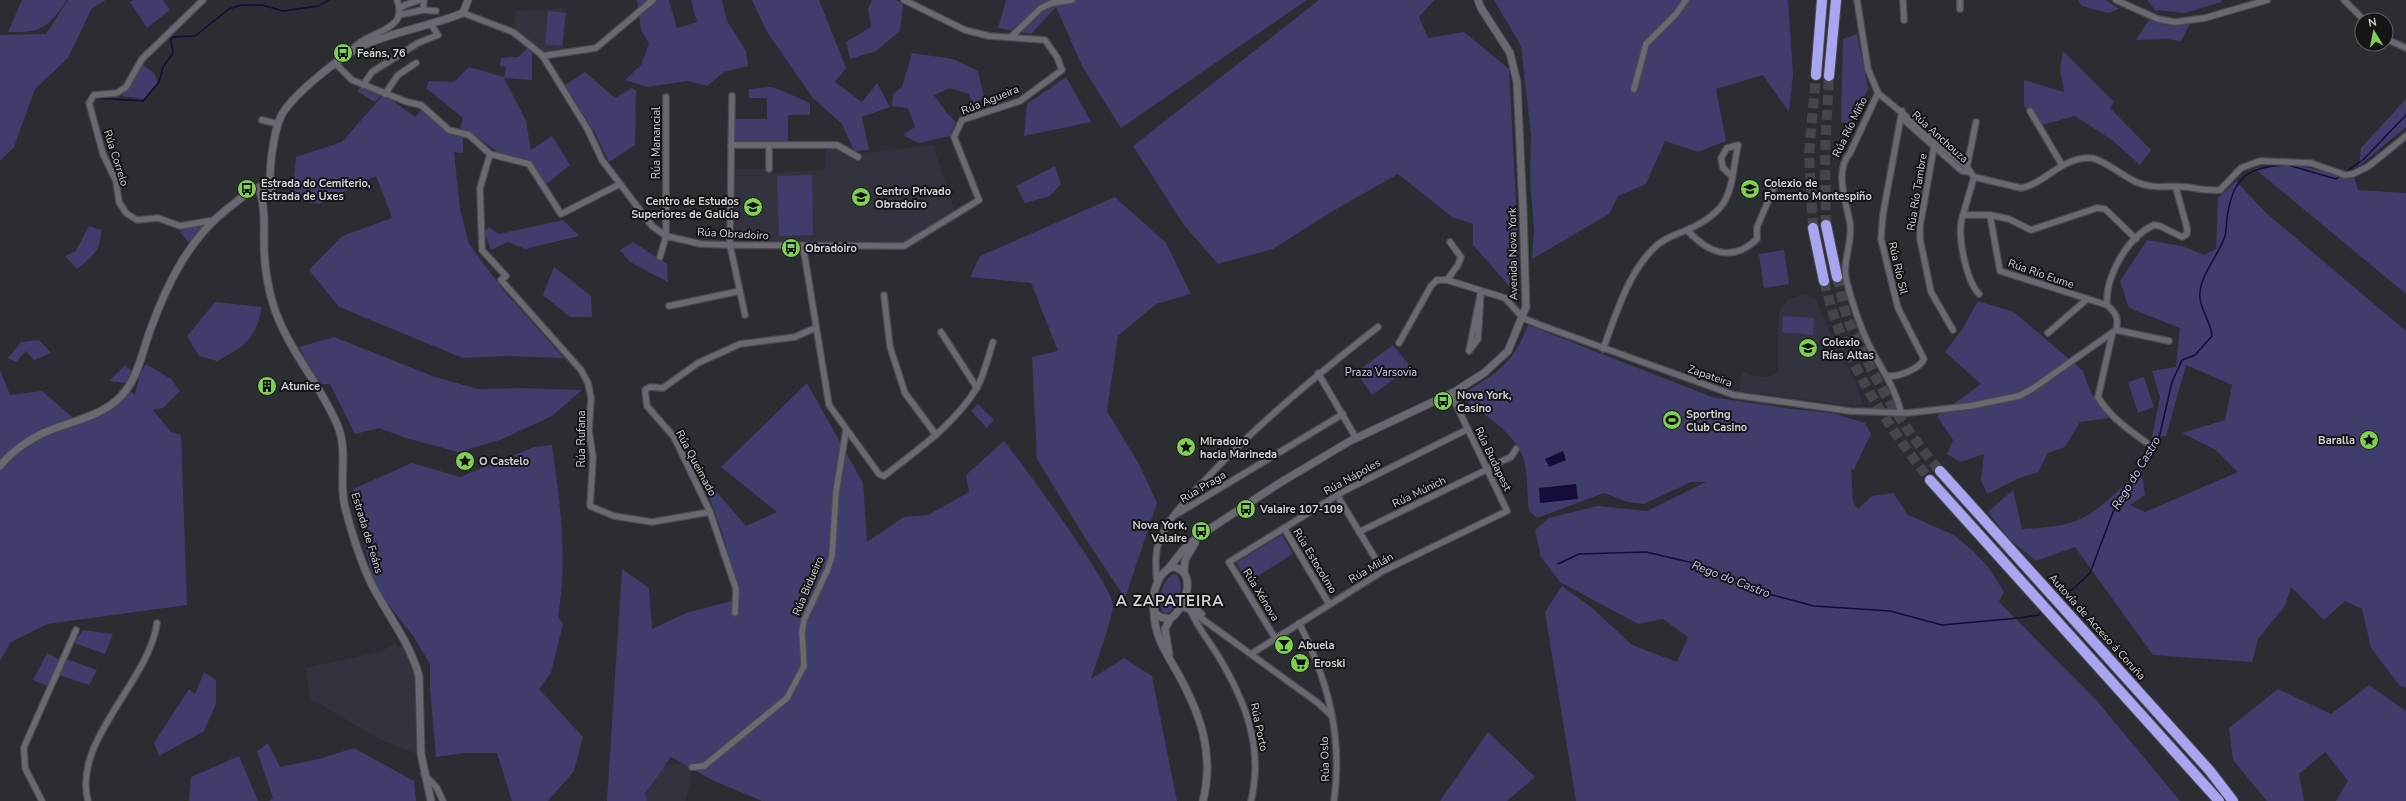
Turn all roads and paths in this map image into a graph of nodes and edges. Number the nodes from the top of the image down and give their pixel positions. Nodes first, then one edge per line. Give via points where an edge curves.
1 (203, 0) edge
2 (397, 0) edge
3 (420, 0) edge
4 (424, 0) edge
5 (468, 0) edge
6 (653, 0) edge
7 (904, 0) edge
8 (1072, 0) edge
9 (1478, 0) edge
10 (1686, 0) edge
11 (1822, 0) edge
12 (1836, 0) edge
13 (1857, 0) edge
14 (1903, 0) edge
15 (1960, 0) edge
16 (2116, 0) edge
17 (2267, 0) edge
18 (2344, 0) edge
19 (423, 10) junction
20 (1960, 10) dead end
21 (436, 11) dead end
22 (399, 12) junction
23 (2356, 12) edge
24 (463, 13) junction
25 (1904, 20) dead end
26 (430, 23) junction
27 (1011, 37) junction
28 (2394, 43) edge
29 (2406, 48) edge
30 (352, 52) junction
31 (542, 56) junction
32 (335, 63) junction
33 (416, 63) dead end
34 (1816, 76) tunnel mouth
35 (1829, 76) tunnel mouth
36 (363, 85) junction
37 (1634, 90) dead end
38 (1878, 93) junction
39 (385, 94) junction
40 (732, 96) dead end
41 (666, 97) dead end
42 (1902, 111) junction
43 (2030, 111) dead end
44 (262, 120) dead end
45 (1976, 122) dead end
46 (278, 124) junction
47 (2406, 136) edge
48 (731, 145) junction
49 (769, 145) junction
50 (1934, 147) junction
51 (490, 154) junction
52 (858, 157) dead end
53 (2062, 165) junction
54 (769, 169) dead end
55 (1970, 172) junction
56 (1732, 176) junction
57 (1776, 183) dead end
58 (620, 184) junction
59 (2176, 188) junction
60 (265, 190) junction
61 (979, 200) joint
62 (1963, 215) junction
63 (1990, 215) junction
64 (215, 220) junction
65 (1826, 225) tunnel mouth
66 (1813, 228) tunnel mouth
67 (1687, 230) junction
68 (666, 236) junction
69 (2136, 239) junction
70 (1450, 242) dead end
71 (730, 245) junction
72 (803, 246) junction
73 (660, 257) dead end
74 (1837, 278) tunnel mouth
75 (1446, 280) junction
76 (1824, 281) tunnel mouth
77 (740, 291) junction
78 (1481, 291) junction
79 (1979, 294) dead end
80 (884, 295) dead end
81 (2086, 300) junction
82 (2106, 305) junction
83 (669, 306) dead end
84 (744, 315) dead end
85 (1523, 318) junction
86 (1378, 327) dead end
87 (815, 328) junction
88 (1953, 330) dead end
89 (2116, 330) junction
90 (941, 332) dead end
91 (2048, 333) dead end
92 (2112, 335) junction
93 (2169, 341) dead end
94 (993, 342) dead end
95 (1399, 343) dead end
96 (1603, 349) junction
97 (1318, 373) junction
98 (1888, 376) junction
99 (977, 388) junction
100 (1450, 394) junction
101 (1901, 412) junction
102 (1343, 414) junction
103 (1468, 429) junction
104 (846, 430) junction
105 (936, 435) junction
106 (1356, 438) junction
107 (2151, 446) dead end
108 (1516, 449) dead end
109 (0, 466) edge
110 (1487, 469) junction
111 (1940, 471) tunnel mouth
112 (1930, 480) tunnel mouth
113 (1337, 495) junction
114 (1507, 511) joint
115 (710, 512) junction
116 (1176, 514) junction
117 (1284, 528) junction
118 (1205, 532) junction
119 (1360, 532) junction
120 (1229, 562) joint
121 (1156, 563) junction
122 (1166, 570) junction
123 (1383, 571) junction
124 (1184, 572) junction
125 (1157, 584) junction
126 (1185, 598) junction
127 (1329, 604) junction
128 (1182, 607) junction
129 (1154, 608) junction
130 (1190, 610) junction
131 (735, 613) dead end
132 (1203, 617) junction
133 (1170, 619) junction
134 (157, 623) dead end
135 (1300, 623) junction
136 (1214, 628) junction
137 (76, 630) dead end
138 (1276, 638) junction
139 (1209, 642) junction
140 (1251, 654) junction
141 (1171, 662) junction
142 (1327, 691) junction
143 (1318, 703) junction
144 (1332, 716) junction
145 (692, 767) dead end
146 (424, 773) junction
147 (42, 801) edge
148 (88, 801) edge
149 (431, 801) edge
150 (443, 801) edge
151 (1203, 801) edge
152 (1251, 801) edge
153 (1334, 801) edge
154 (2219, 801) edge
155 (2234, 801) edge

1 - 64 street, Rúa Correlo via 142,59 126,87 117,93 94,95 89,103 103,154 116,181 119,202 126,213 137,220 158,218 180,226
2 - 22 street
3 - 22 street via 404,5
4 - 19 street
5 - 24 street
6 - 31 street via 596,48
7 - 27 street, Rúa Agueira via 965,30 989,36
8 - 27 street via 1052,3 1041,8
9 - 85 street, Avenida Nova York via 1510,53 1515,67 1526,276 1526,307
10 - 37 street via 1676,14 1646,44
11 - 34 highway
12 - 35 highway
13 - 38 street via 1868,69
14 - 25 street
15 - 20 street
16 - 17 street via 2158,19 2175,22 2205,18
18 - 23 street
19 - 21 street
19 - 22 street
22 - 30 street via 387,29 355,45
24 - 26 street, Estrada de Feáns
24 - 31 street, Rúa Obradoiro via 513,32
26 - 30 street, Estrada de Feáns via 364,45
26 - 36 street via 436,29 436,37 418,43 372,72
27 - 61 street, Rúa Agueira via 1045,40 1057,57 1062,70 1020,101 962,120 954,137
28 - 29 street
30 - 32 street, Estrada de Feáns
31 - 58 street, Rúa Obradoiro via 588,130 602,160
32 - 36 street via 352,80
32 - 46 street, Estrada de Feáns via 284,111
33 - 39 street via 398,75
36 - 39 street
38 - 42 street, Rúa Anchouza
38 - 98 street, Rúa Río Miño via 1850,153 1843,161 1841,171 1851,231 1846,256 1847,283 1868,341
39 - 51 street via 421,105 449,130 469,134
40 - 48 street
41 - 68 street, Rúa Manancial
42 - 50 street, Rúa Anchouza via 1904,120
42 - 55 street, Rúa Anchouza
42 - 98 street, Rúa Río Sil via 1883,214 1882,239 1898,308 1924,359 1922,363 1899,376
43 - 53 street
44 - 46 street
45 - 55 street
46 - 60 street, Estrada de Feáns via 270,175
47 - 59 street via 2369,166 2353,174 2345,174 2311,163 2260,161 2241,168 2220,190 2204,192 2187,187
48 - 49 street
48 - 71 street
49 - 52 street via 837,145
49 - 54 street
50 - 55 street, Rúa Anchouza via 1962,171
50 - 88 street, Rúa Río Tambre via 1920,239 1931,292
51 - 58 street via 529,164 561,214
51 - 115 street, Rúa Rufana via 480,188 482,250 581,370 588,383 592,398 589,431 593,457 590,506 614,516 652,522
53 - 55 street via 2029,187 2021,188
53 - 59 street via 2081,158 2092,158 2137,183 2165,189
55 - 62 street
56 - 56 street via 1736,152 1738,145 1727,148 1721,158 1723,168
56 - 67 street via 1728,197 1717,213
57 - 67 street via 1757,227 1757,239 1751,245 1735,252 1720,252 1702,245
58 - 68 street, Rúa Obradoiro via 652,226
59 - 69 street via 2187,234 2182,237 2154,225
60 - 64 street via 245,195
60 - 146 street, Estrada de Feáns via 265,258 273,304 290,345 340,431 344,454 343,497 350,521 373,586 404,638 415,663 419,676 421,754
61 - 72 street, Rúa Obradoiro via 904,246
62 - 63 street
62 - 79 street via 1960,232 1965,259 1973,287
63 - 69 street via 2009,219 2031,230 2087,210 2105,209
63 - 81 street, Rúa Río Eume via 2000,270
64 - 109 street via 192,247 168,287 126,391 100,411 42,434 13,453
65 - 74 highway
66 - 76 highway
67 - 96 street via 1676,233 1653,248 1639,266 1628,284
68 - 71 street, Rúa Obradoiro via 701,244
68 - 73 street, Rúa Manancial
69 - 82 street via 2111,274 2106,291
70 - 75 street via 1461,257
71 - 72 street, Rúa Obradoiro
71 - 77 street
72 - 87 street
75 - 78 street
75 - 95 street via 1437,280 1430,286
77 - 83 street
77 - 84 street
78 - 78 street via 1477,301 1469,351 1478,339
78 - 85 street via 1505,298
80 - 105 street via 890,347 905,394
81 - 82 street, Rúa Río Eume
81 - 91 street
82 - 89 street via 2116,314
85 - 96 street, Zapateira
85 - 100 street, Avenida Nova York via 1508,351 1497,363
86 - 97 street
87 - 104 street via 829,405
87 - 115 street, Rúa Queimado via 795,337 740,344 698,363 663,388 650,387 645,390 647,406 674,438
89 - 92 street
89 - 93 street
90 - 99 street
92 - 101 street, Zapateira via 2076,357 2032,390 2019,396 1970,406
92 - 107 street via 2098,397 2104,408 2119,423
94 - 99 street
96 - 101 street, Zapateira via 1734,395 1850,410
97 - 102 street
97 - 116 street via 1242,440
98 - 101 street, Rúa Río Miño
99 - 105 street
100 - 103 street, Rúa Budapest
100 - 106 street, Avenida Nova York
102 - 106 street
102 - 116 street, Rúa Praga
103 - 110 street, Rúa Budapest
103 - 113 street, Rúa Nápoles
104 - 105 street via 879,474 884,476
104 - 145 street, Rúa Bidueiro via 836,492 832,556 804,620 804,666 787,698 704,766
106 - 118 street, Avenida Nova York via 1278,484
108 - 110 street, Rúa Múnich via 1511,457
110 - 114 street, Rúa Budapest
110 - 119 street, Rúa Múnich
111 - 155 highway, Autovía de Acceso á Coruña via 2210,771
112 - 154 highway
113 - 117 street, Rúa Nápoles
113 - 119 street
114 - 123 street, Rúa Milán
115 - 131 street, Rúa Queimado via 736,589
116 - 121 street via 1159,540
117 - 120 street, Rúa Nápoles
117 - 127 street, Rúa Estocolmo
118 - 122 street, Avenida Nova York via 1184,549
118 - 124 street, Avenida Nova York via 1191,547 1185,560
119 - 123 street
120 - 138 street, Rúa Xénova
121 - 122 street via 1159,569
121 - 125 street
122 - 124 street via 1175,567
122 - 125 street
123 - 127 street, Rúa Milán
124 - 126 street via 1187,584
125 - 129 street via 1153,598
126 - 128 street
126 - 132 street
127 - 135 street, Rúa Milán
128 - 130 street
128 - 133 street
129 - 133 street via 1160,617
129 - 141 street via 1153,619 1158,635
130 - 132 street
130 - 139 street, Rúa Porto
132 - 136 street
132 - 139 street, Rúa Porto
133 - 141 street via 1165,629
134 - 148 street via 148,654 89,763 86,779
135 - 138 street, Rúa Milán
135 - 142 street, Rúa Oslo via 1317,658
136 - 139 street via 1208,632
136 - 140 street
137 - 147 street via 24,747 26,768
138 - 140 street, Rúa Milán
139 - 152 street, Rúa Porto via 1240,693 1250,720 1256,754
140 - 143 street
141 - 151 street via 1193,702 1203,728 1208,760
142 - 143 street via 1327,700
142 - 144 street, Rúa Oslo
143 - 144 street
144 - 153 street, Rúa Oslo via 1337,781
146 - 149 street, Estrada de Feáns
146 - 150 street via 437,788

